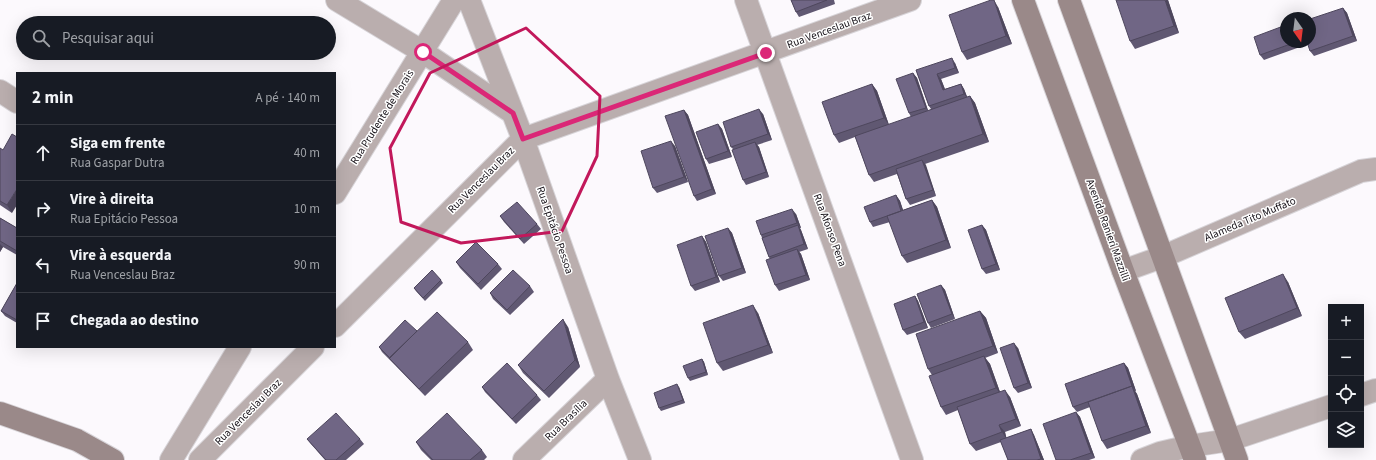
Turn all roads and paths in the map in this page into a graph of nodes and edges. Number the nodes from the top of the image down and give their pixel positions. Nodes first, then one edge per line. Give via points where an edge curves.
1 (337, 0) edge
2 (454, 0) edge
3 (469, 0) edge
4 (746, 0) edge
5 (910, 0) edge
6 (1023, 0) edge
7 (1069, 0) edge
8 (423, 52) junction
9 (766, 53) junction
10 (0, 91) edge
11 (16, 101) edge
12 (513, 113) junction
13 (523, 139) junction
14 (1376, 169) edge
15 (336, 191) edge
16 (1162, 257) junction
17 (1123, 271) junction
18 (336, 325) edge
19 (239, 348) edge
20 (312, 348) edge
21 (608, 379) junction
22 (1376, 390) edge
23 (1364, 394) edge
24 (1328, 407) edge
25 (0, 413) edge
26 (1234, 450) edge
27 (1193, 453) edge
28 (113, 460) edge
29 (171, 460) edge
30 (200, 460) edge
31 (524, 460) edge
32 (640, 460) edge
33 (912, 460) edge
34 (1142, 460) edge

1 - 8 street
2 - 8 street, Rua Prudente de Morais
3 - 12 street, Rua Epitácio Pessoa
4 - 9 street, Rua Afonso Pena
5 - 9 street, Rua Venceslau Braz
6 - 17 street, Avenida Ranieri Mazzilli
7 - 16 street
8 - 12 street
8 - 15 street, Rua Prudente de Morais
9 - 13 street, Rua Venceslau Braz
9 - 33 street, Rua Afonso Pena
10 - 11 street
12 - 13 street, Rua Epitácio Pessoa
13 - 18 street, Rua Venceslau Braz
13 - 21 street, Rua Epitácio Pessoa
14 - 16 street, Alameda Tito Muffato via 1361,171
16 - 17 street, Alameda Tito Muffato
16 - 26 street
17 - 27 street, Avenida Ranieri Mazzilli
19 - 29 street
20 - 30 street, Rua Venceslau Braz
21 - 31 street, Rua Brasília
21 - 32 street, Rua Epitácio Pessoa
22 - 23 street
24 - 26 street
25 - 28 street via 77,440
26 - 27 street
27 - 34 street via 1160,454

